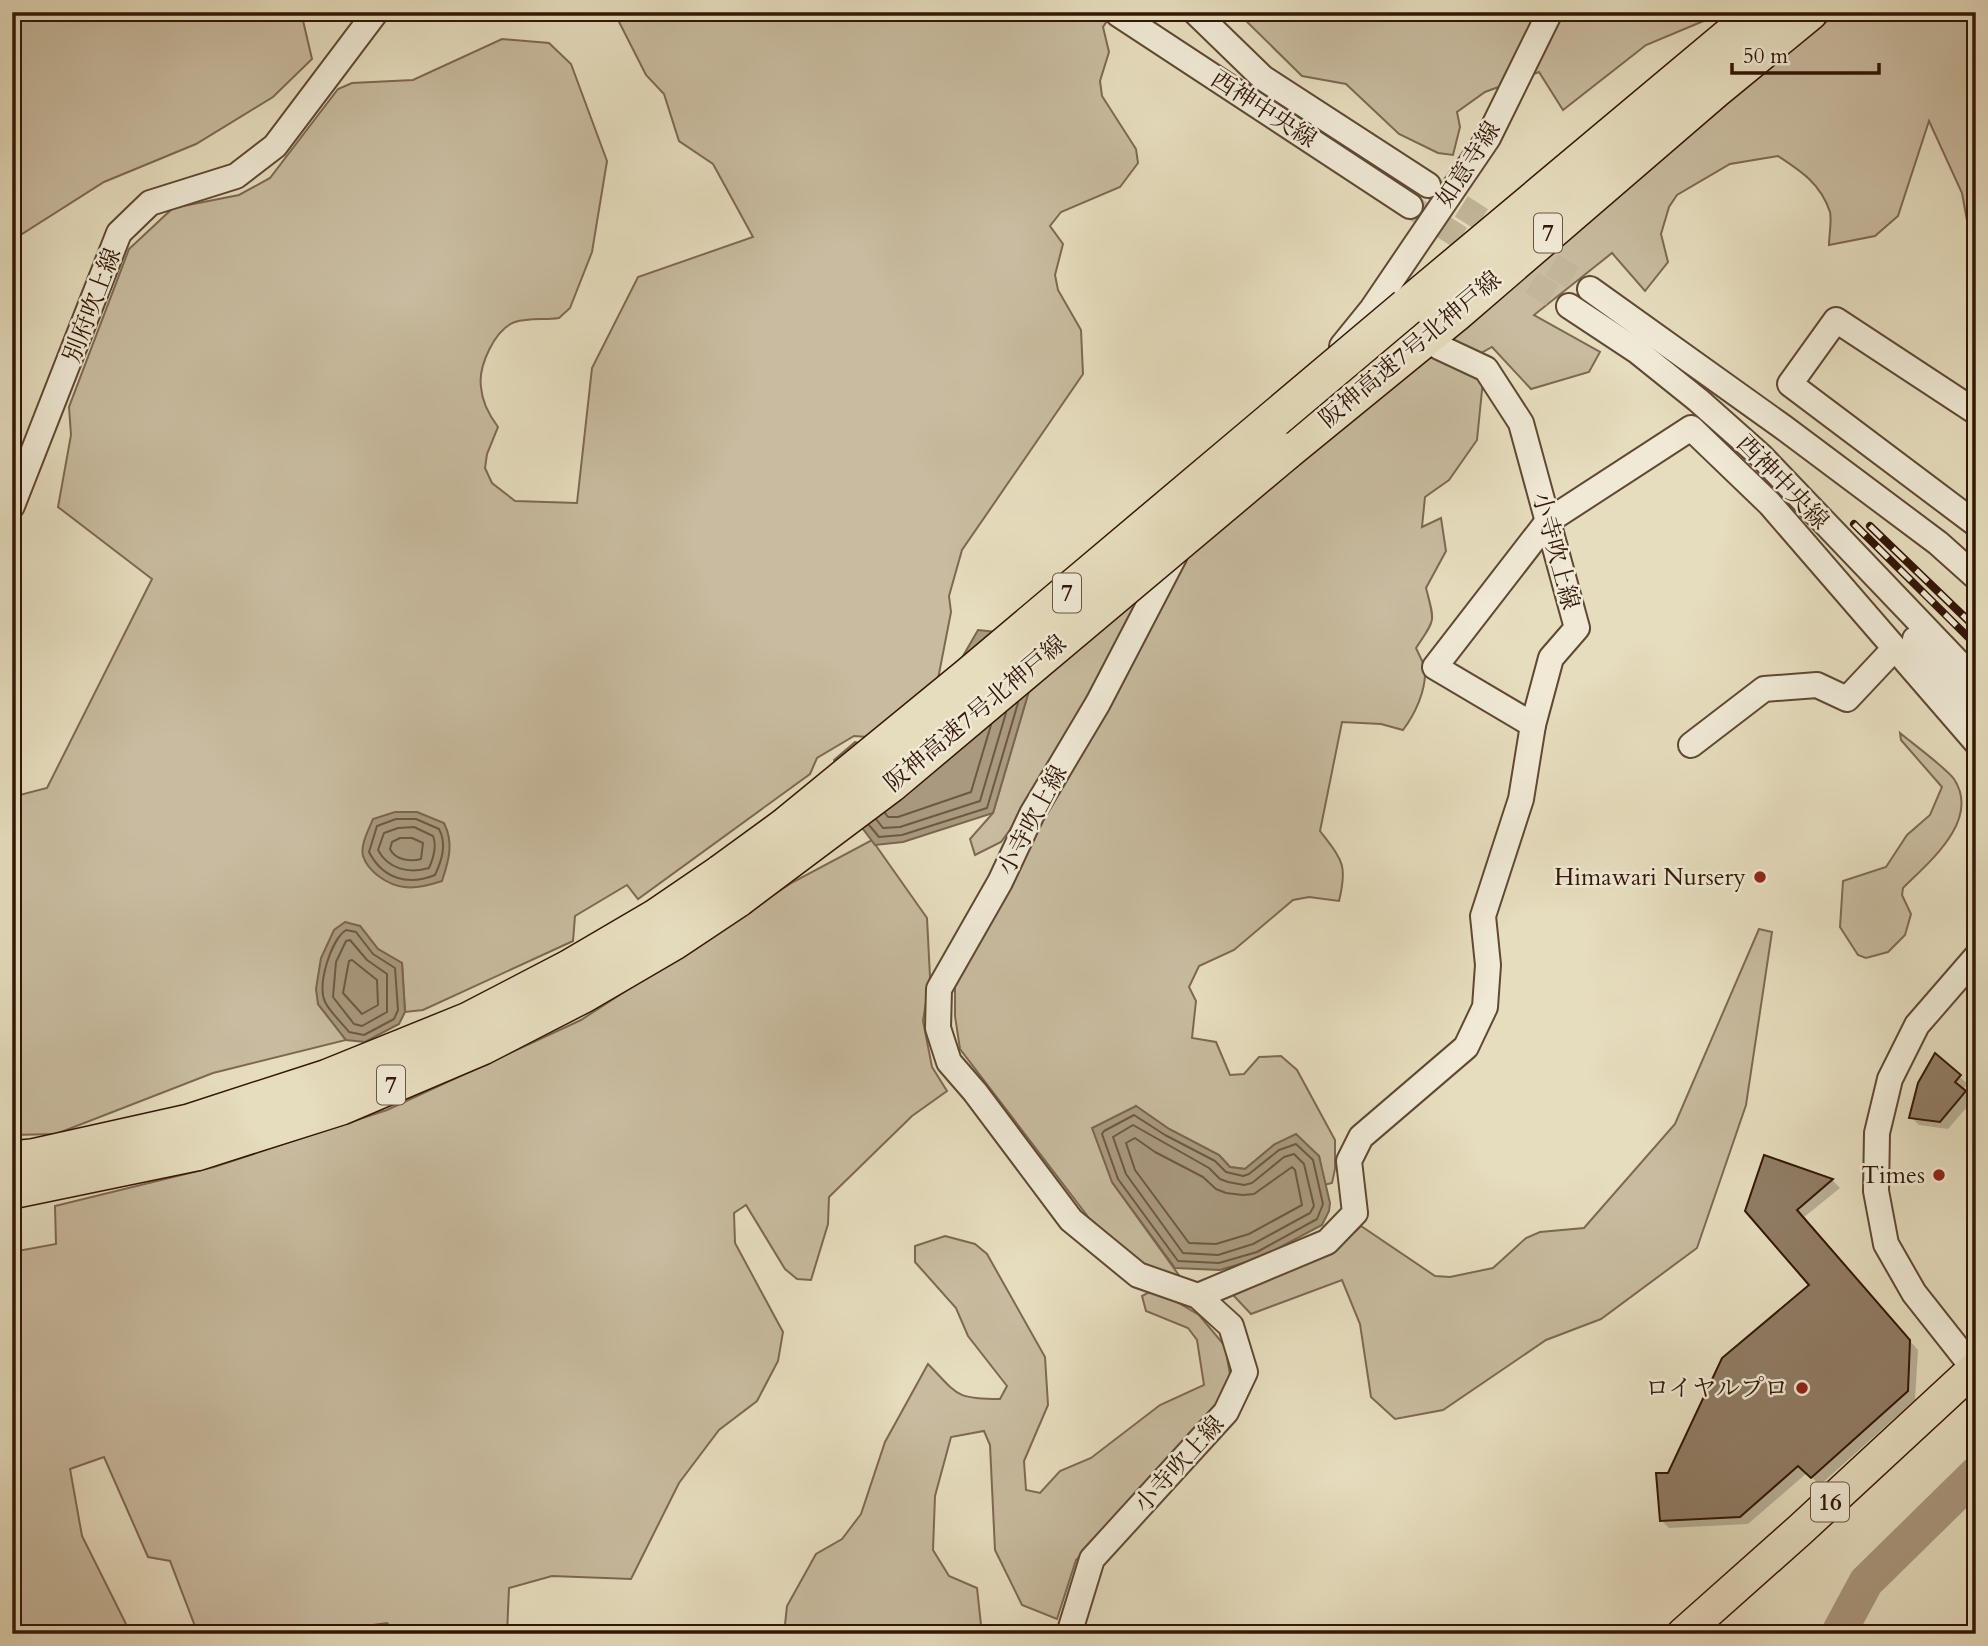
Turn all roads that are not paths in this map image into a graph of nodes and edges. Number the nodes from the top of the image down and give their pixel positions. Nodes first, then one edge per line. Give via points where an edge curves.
1 (376, 12) edge
2 (1195, 12) edge
3 (1550, 12) edge
4 (1759, 12) edge
5 (1809, 12) edge
6 (1118, 14) dead end
7 (1428, 185) tunnel mouth
8 (1410, 206) tunnel mouth
9 (1590, 289) tunnel mouth
10 (1569, 306) tunnel mouth
11 (1390, 308) junction
12 (1439, 347) dead end
13 (1976, 412) edge
14 (1783, 426) junction
15 (1798, 495) junction
16 (12, 506) edge
17 (1548, 521) junction
18 (1976, 524) edge
19 (1976, 560) edge
20 (1976, 577) edge
21 (1894, 649) junction
22 (1976, 681) edge
23 (1974, 711) edge
24 (1533, 725) junction
25 (1976, 742) edge
26 (1691, 745) dead end
27 (730, 885) junction
28 (1976, 957) edge
29 (12, 1160) edge
30 (12, 1190) edge
31 (1198, 1296) junction
32 (1975, 1368) edge
33 (1069, 1634) edge
34 (1683, 1634) edge

1 - 16 street, 別府吹上線 via 275,146 236,176 150,203 119,233
2 - 7 street, 西神中央線 via 1263,78
3 - 11 street, 如意寺線 via 1488,138
4 - 11 highway, 阪神高速7号北神戸線 / 7
5 - 27 highway, 阪神高速7号北神戸線 / 7, bridge via 900,776
6 - 8 street, 西神中央線
9 - 14 street, 西神中央線
10 - 15 street, 西神中央線 via 1637,351 1698,400
11 - 27 highway, 阪神高速7号北神戸線 / 7, bridge via 958,685 785,827
11 - 31 street, 小寺吹上線 via 1284,416 1192,525 939,989 938,1028 949,1062 1072,1220 1138,1275
12 - 17 street, 小寺吹上線 via 1486,369 1521,423
13 - 18 street via 1836,320 1790,384
14 - 19 street
14 - 20 street, 西神中央線
15 - 22 street, 西神中央線
15 - 23 street
17 - 21 street via 1691,428 1770,504
17 - 24 street, 小寺吹上線 via 1577,628 1551,658
17 - 24 street via 1435,667
21 - 25 street
21 - 26 street via 1847,698 1817,684 1764,689
24 - 31 street, 小寺吹上線 via 1521,799 1483,916 1489,965 1485,1007 1466,1047 1361,1137 1349,1161 1355,1213 1327,1242
27 - 29 highway, 阪神高速7号北神戸線 / 7 via 656,918 469,1021 328,1078 189,1123
27 - 30 highway, 阪神高速7号北神戸線 / 7 via 673,942 583,994 482,1046 341,1106 196,1152
28 - 32 street via 1917,1025 1890,1079 1878,1133 1876,1191 1886,1244 1914,1293
31 - 33 street, 小寺吹上線 via 1231,1326 1245,1372 1226,1412 1093,1559
32 - 34 main road, 16

